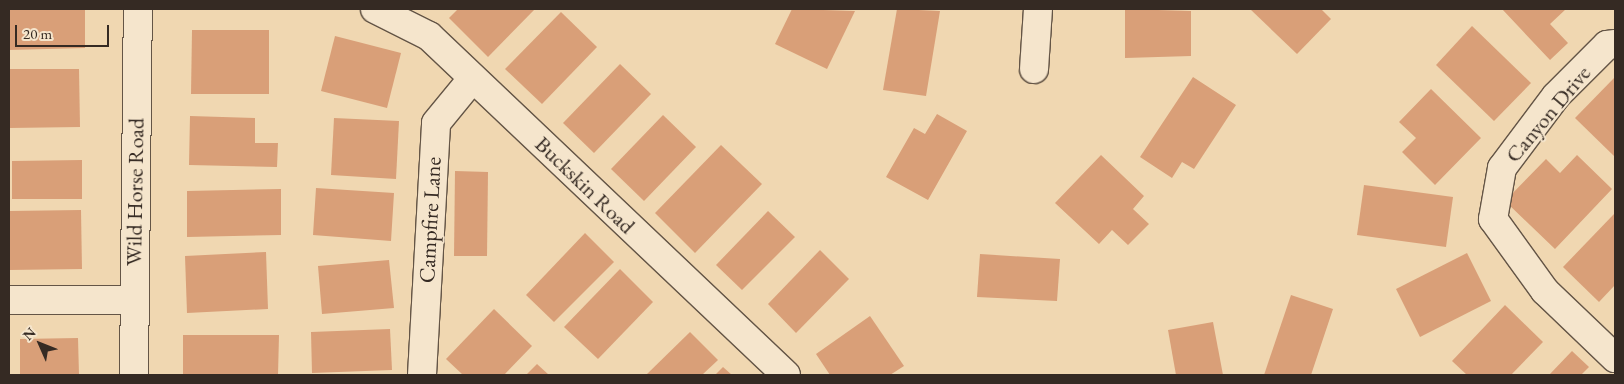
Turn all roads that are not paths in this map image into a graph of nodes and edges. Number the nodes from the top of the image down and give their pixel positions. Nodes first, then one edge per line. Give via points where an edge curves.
1 (138, 9) edge
2 (375, 9) edge
3 (1038, 9) edge
4 (1615, 44) edge
5 (1034, 70) dead end
6 (473, 78) junction
7 (9, 300) edge
8 (134, 300) junction
9 (1615, 358) edge
10 (134, 375) edge
11 (422, 375) edge
12 (786, 375) edge

1 - 8 street, Wild Horse Road
2 - 6 street, Buckskin Road via 429,36
3 - 5 street
4 - 9 street, Canyon Drive via 1607,45 1556,96 1502,168 1492,219 1545,291
6 - 11 street, Campfire Lane via 436,123
6 - 12 street, Buckskin Road
7 - 8 street
8 - 10 street, Wild Horse Road

